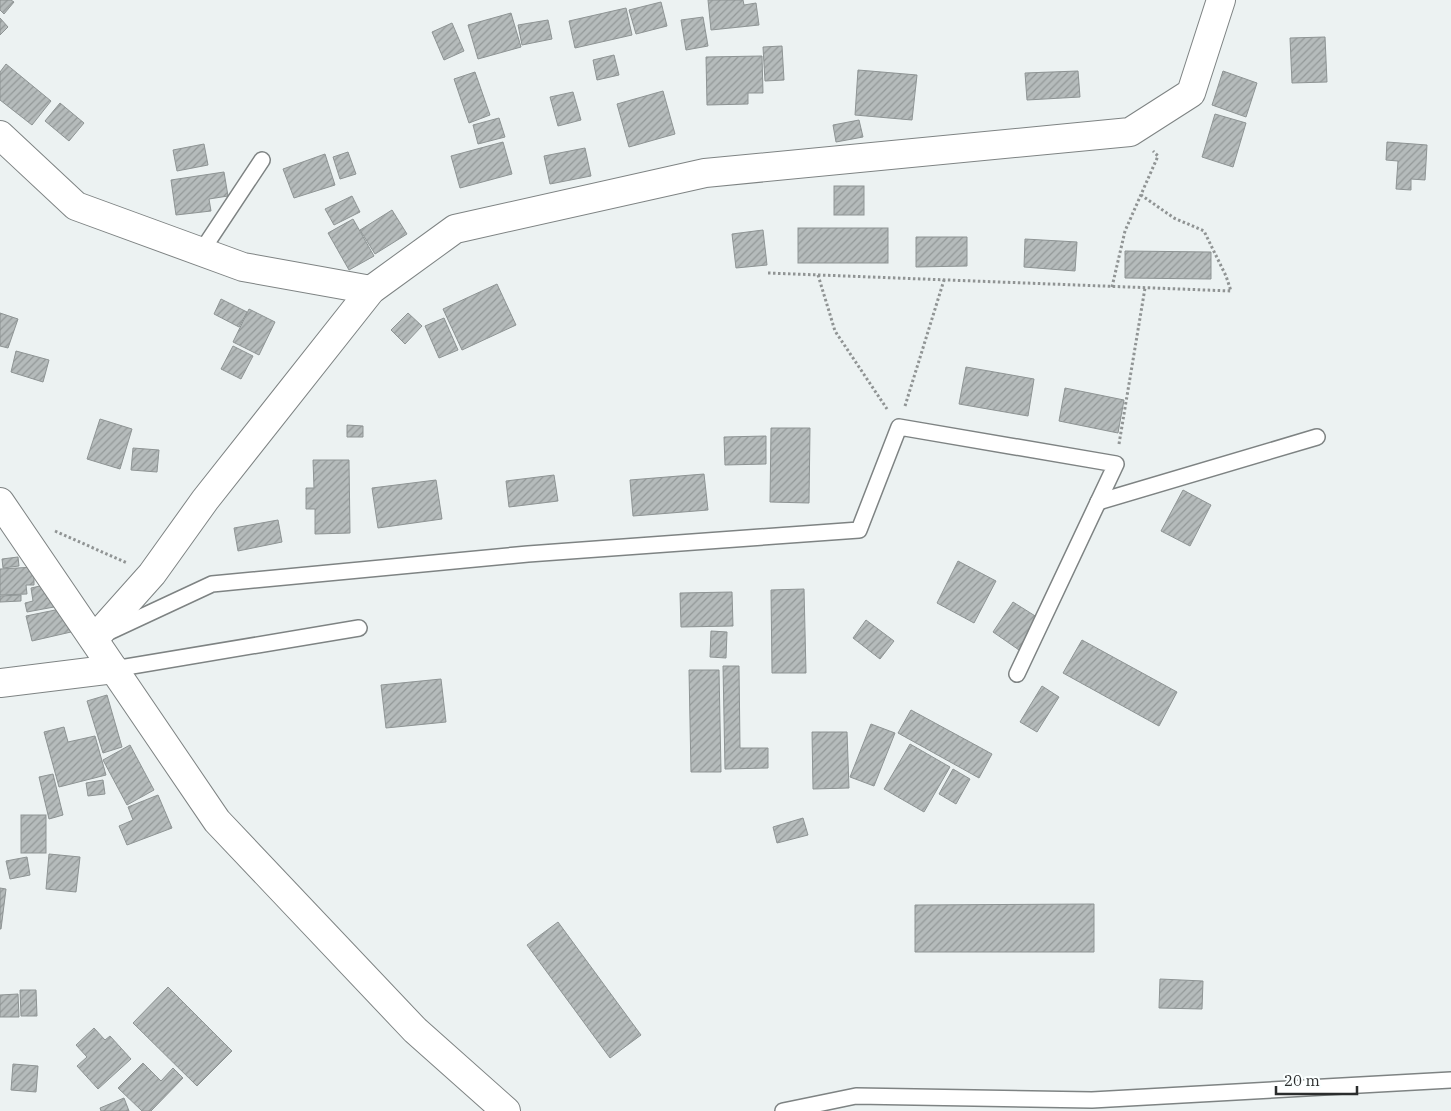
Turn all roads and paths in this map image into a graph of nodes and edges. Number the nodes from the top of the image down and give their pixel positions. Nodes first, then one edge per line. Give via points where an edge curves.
1 (1221, 0) edge
2 (1130, 132) junction
3 (0, 135) edge
4 (262, 160) dead end
5 (1141, 195) junction
6 (201, 252) junction
7 (768, 273) dead end
8 (818, 275) junction
9 (944, 280) junction
10 (1112, 287) junction
11 (1145, 288) junction
12 (370, 290) junction
13 (899, 426) junction
14 (1318, 437) dead end
15 (1116, 464) junction
16 (0, 502) edge
17 (1098, 502) junction
18 (52, 530) dead end
19 (152, 574) junction
20 (359, 628) dead end
21 (94, 639) junction
22 (114, 668) junction
23 (1017, 674) dead end
24 (0, 683) edge
25 (1451, 1080) edge
26 (506, 1111) edge
27 (783, 1111) edge

1 - 2 street via 1192,93
2 - 5 path via 1158,156
2 - 12 street via 705,173 455,229
3 - 6 street via 76,206
4 - 6 lane
5 - 10 path via 1125,231
5 - 11 path via 1174,218 1204,231 1231,291
6 - 12 street via 243,267
7 - 8 path
8 - 9 path
8 - 13 path via 835,331
9 - 10 path
9 - 13 path
10 - 11 path
11 - 15 path
12 - 19 street
13 - 15 lane
13 - 21 lane via 859,530 528,554 212,584
14 - 17 lane
15 - 17 lane
16 - 21 street
17 - 23 lane
18 - 19 path
19 - 21 street
20 - 22 lane
21 - 22 street
22 - 24 street
22 - 26 street via 217,822 415,1030
25 - 27 lane via 1092,1100 856,1096

